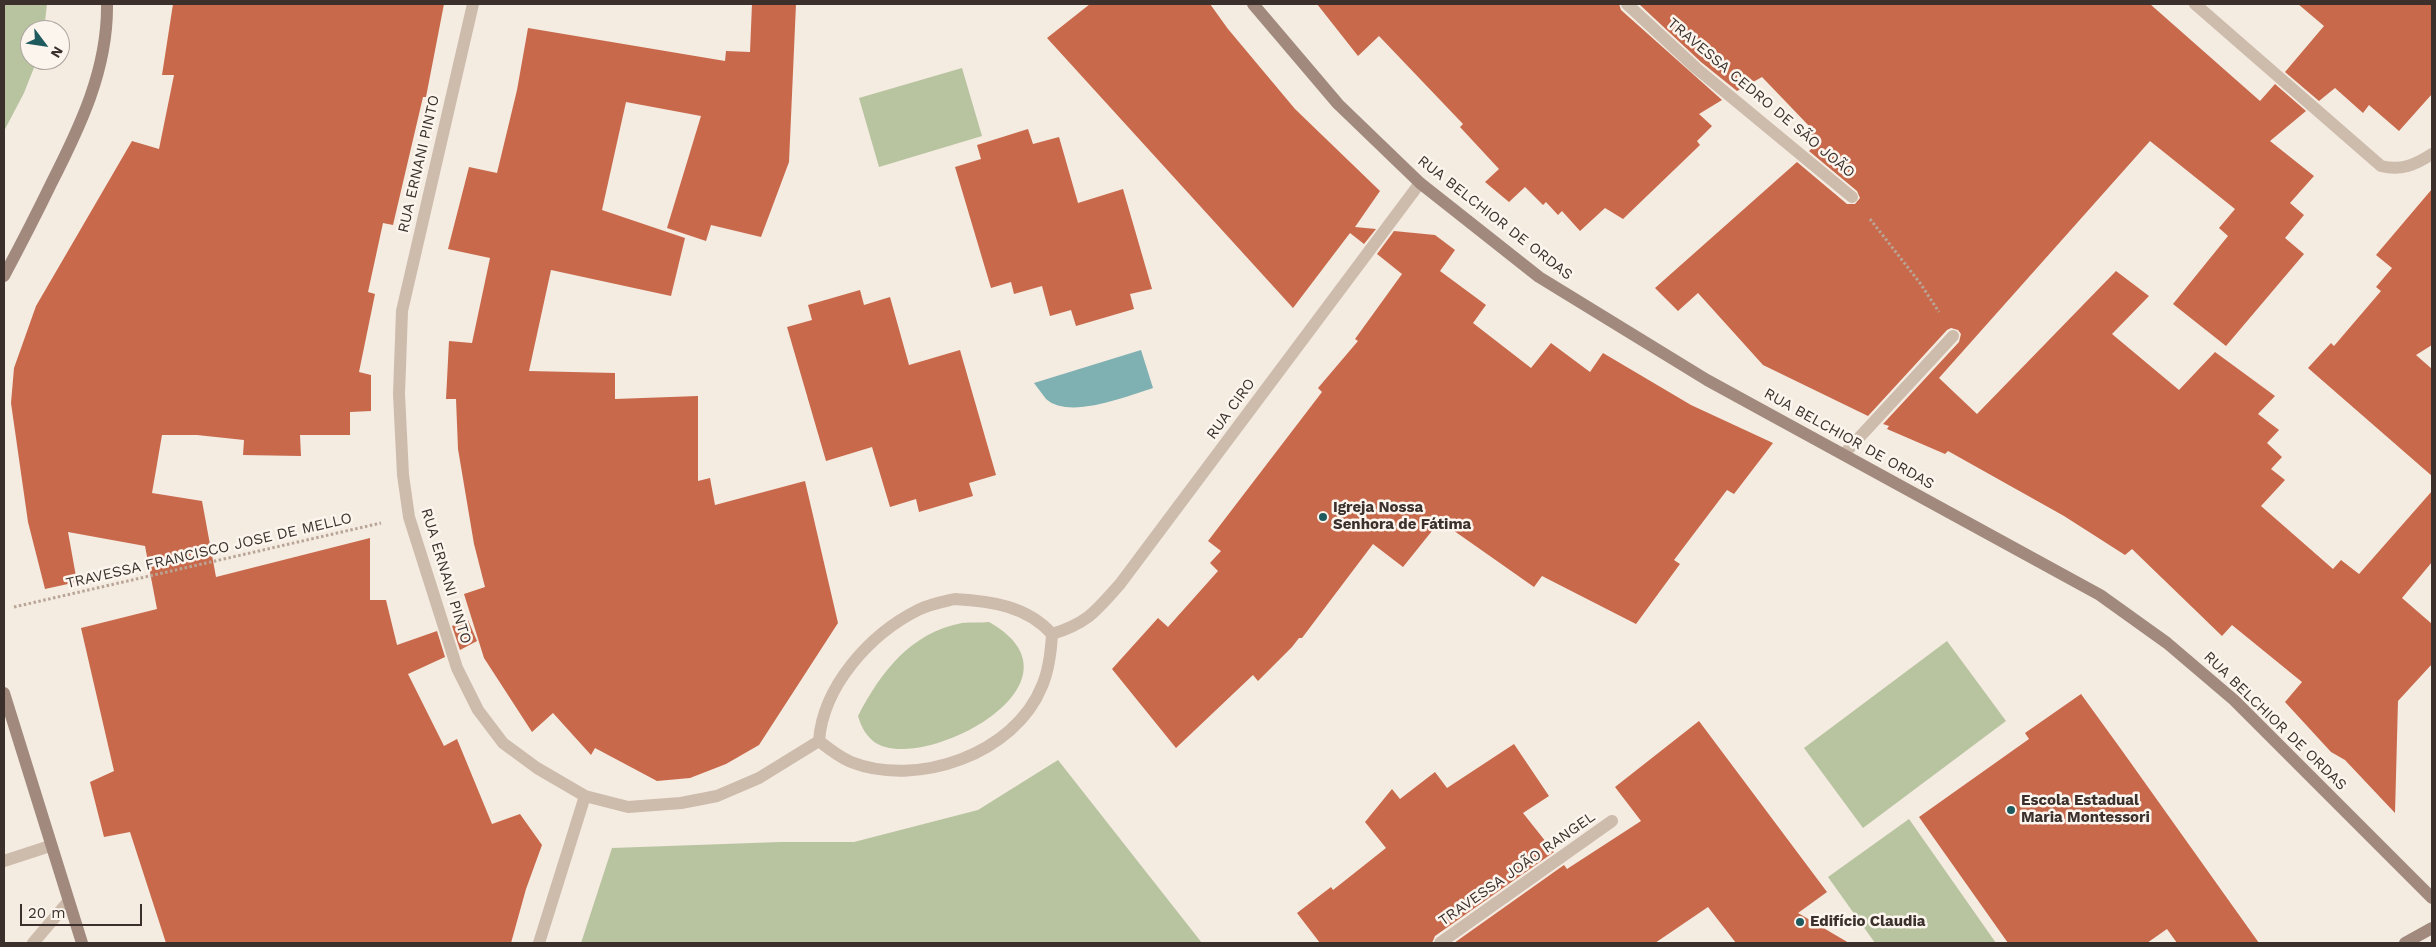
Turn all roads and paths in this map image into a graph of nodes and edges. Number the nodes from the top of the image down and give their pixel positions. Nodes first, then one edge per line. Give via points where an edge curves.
1 (107, 4) edge
2 (473, 4) edge
3 (1253, 4) edge
4 (1627, 4) edge
5 (2195, 4) edge
6 (2432, 154) edge
7 (1420, 183) junction
8 (1852, 196) joint
9 (4, 276) edge
10 (1953, 336) joint
11 (1844, 454) junction
12 (409, 517) junction
13 (14, 607) dead end
14 (1052, 634) junction
15 (4, 694) edge
16 (820, 742) junction
17 (585, 796) junction
18 (1612, 821) dead end
19 (50, 846) junction
20 (4, 861) edge
21 (2432, 898) edge
22 (68, 902) junction
23 (2432, 928) edge
24 (33, 943) edge
25 (82, 943) edge
26 (539, 943) edge
27 (1440, 943) edge
28 (2405, 943) edge

1 - 9 street via 101,64 88,106
2 - 12 street, RUA ERNANI PINTO via 402,311 399,394
3 - 7 street, RUA BELCHIOR DE ORDAS via 1338,104
4 - 8 street, TRAVESSA CEDRO DE SÃO JOÃO via 1696,68
5 - 6 street via 2381,166 2396,169
7 - 11 street, RUA BELCHIOR DE ORDAS via 1539,277 1707,380
7 - 14 street, RUA CIRO via 1120,584 1090,617 1073,628
8 - 10 path via 1920,283
10 - 11 street
11 - 21 street, RUA BELCHIOR DE ORDAS via 2100,595 2167,643 2234,700
12 - 13 path, TRAVESSA FRANCISCO JOSE DE MELLO
12 - 17 street, RUA ERNANI PINTO via 457,668 478,710 503,743 537,768
14 - 16 street via 1051,653 1042,687 1022,718 1008,732 963,760 930,769 891,770 852,762
14 - 16 street via 1020,610 995,602 955,598 918,610 856,658 827,705 820,725
15 - 19 street
16 - 17 street, RUA ERNANI PINTO via 759,778 717,796 681,803 628,807
17 - 26 street
18 - 27 street, TRAVESSA JOÃO RANGEL
19 - 20 street
19 - 22 street
22 - 24 street
22 - 25 street
23 - 28 street

